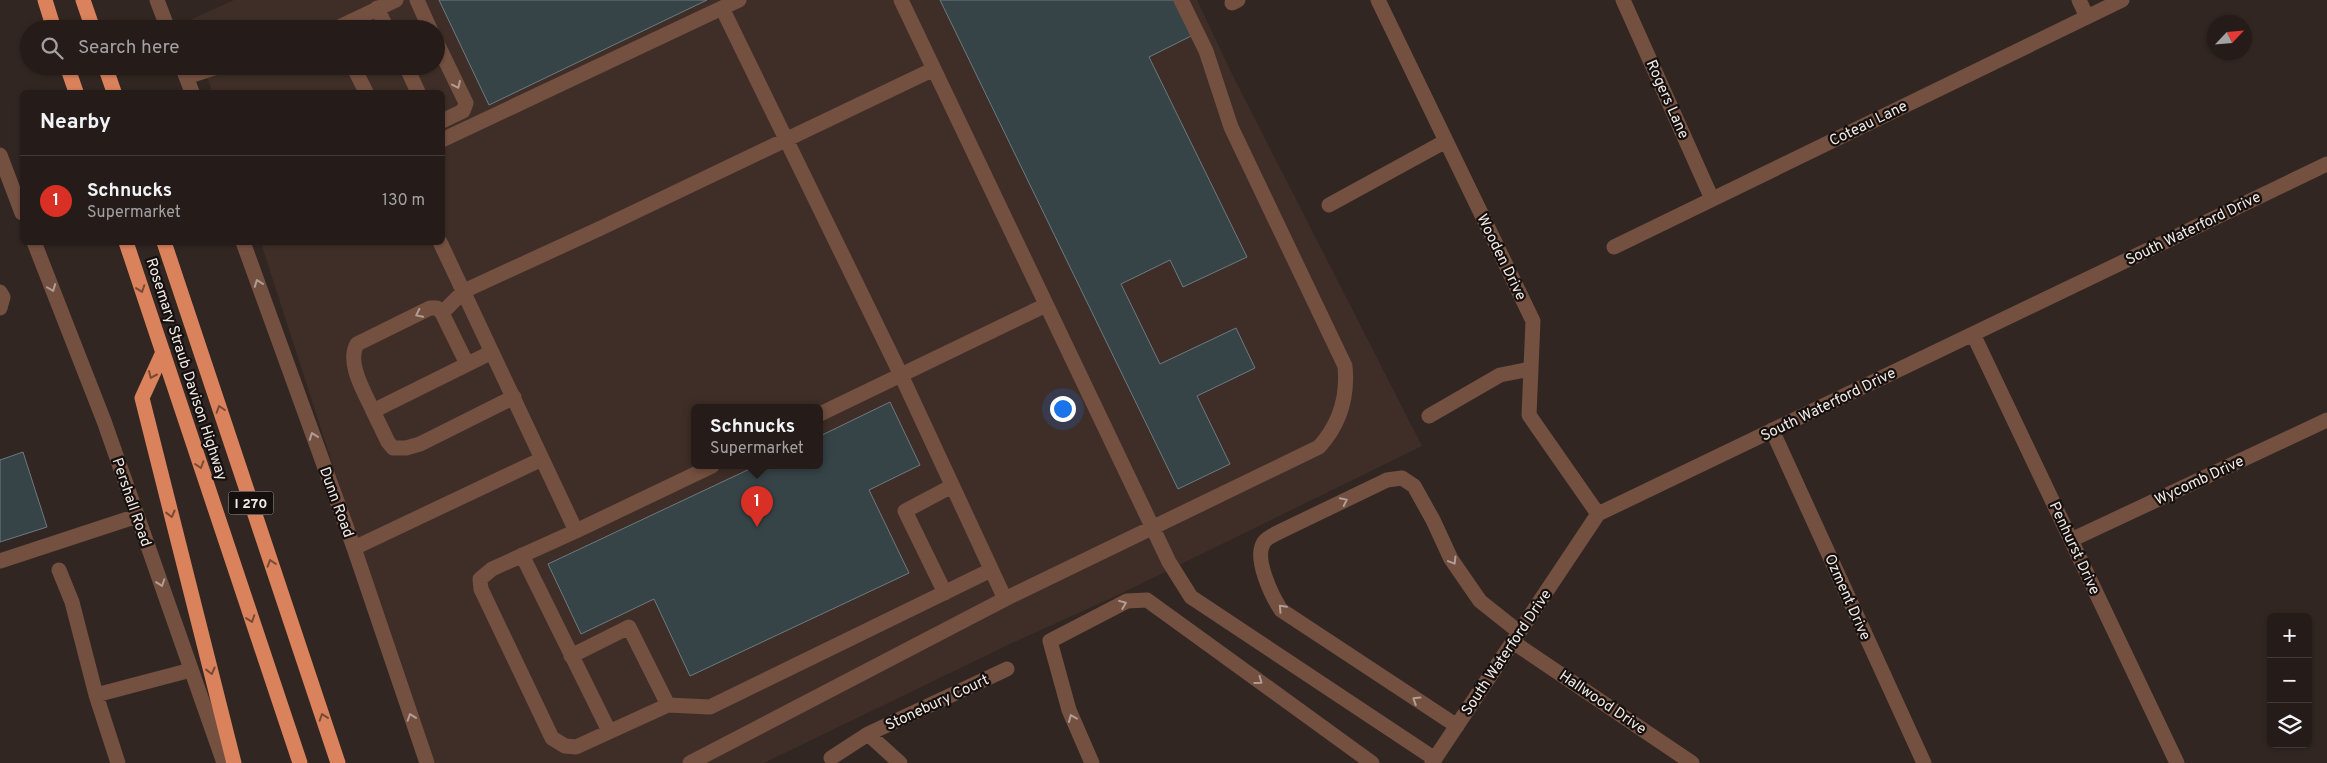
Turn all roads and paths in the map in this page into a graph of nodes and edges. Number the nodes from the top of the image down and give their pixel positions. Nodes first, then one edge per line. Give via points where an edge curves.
1 (45, 0) edge
2 (83, 0) edge
3 (157, 0) edge
4 (396, 0) edge
5 (416, 0) edge
6 (740, 0) edge
7 (901, 0) edge
8 (1181, 0) edge
9 (1378, 0) edge
10 (1623, 0) edge
11 (2079, 0) edge
12 (2122, 0) edge
13 (377, 8) junction
14 (722, 8) junction
15 (2087, 17) junction
16 (51, 20) edge
17 (90, 20) edge
18 (165, 20) edge
19 (353, 20) edge
20 (383, 20) edge
21 (426, 20) edge
22 (445, 60) edge
23 (934, 69) junction
24 (70, 75) edge
25 (108, 75) edge
26 (185, 75) edge
27 (358, 75) edge
28 (410, 75) edge
29 (75, 90) edge
30 (113, 90) edge
31 (191, 90) edge
32 (365, 90) edge
33 (417, 90) edge
34 (445, 120) edge
35 (445, 139) edge
36 (786, 140) junction
37 (1446, 141) junction
38 (0, 155) edge
39 (2327, 164) edge
40 (1712, 199) junction
41 (1329, 205) dead end
42 (20, 208) edge
43 (35, 245) edge
44 (127, 245) edge
45 (165, 245) edge
46 (244, 245) edge
47 (441, 245) edge
48 (1614, 247) dead end
49 (464, 291) junction
50 (0, 292) edge
51 (1046, 305) junction
52 (0, 308) edge
53 (442, 313) junction
54 (1973, 334) junction
55 (162, 352) junction
56 (492, 352) junction
57 (467, 364) junction
58 (1531, 369) junction
59 (900, 375) junction
60 (514, 397) junction
61 (373, 411) junction
62 (823, 413) edge
63 (1429, 416) dead end
64 (2327, 420) edge
65 (1772, 430) junction
66 (542, 459) junction
67 (706, 469) edge
68 (952, 486) junction
69 (1598, 514) junction
70 (137, 516) junction
71 (1153, 529) junction
72 (576, 531) junction
73 (2071, 540) junction
74 (354, 548) junction
75 (522, 555) junction
76 (0, 562) edge
77 (59, 570) dead end
78 (992, 570) junction
79 (945, 593) junction
80 (1005, 599) junction
81 (1516, 637) junction
82 (571, 656) junction
83 (1007, 669) dead end
84 (191, 670) junction
85 (96, 695) junction
86 (668, 705) junction
87 (1457, 726) junction
88 (609, 732) junction
89 (868, 734) junction
90 (831, 758) dead end
91 (1433, 761) edge
92 (118, 763) edge
93 (224, 763) edge
94 (234, 763) edge
95 (300, 763) edge
96 (338, 763) edge
97 (427, 763) edge
98 (690, 763) edge
99 (900, 763) edge
100 (1092, 763) edge
101 (1372, 763) edge
102 (1692, 763) edge
103 (1924, 763) edge
104 (2178, 763) edge

1 - 16 highway
2 - 17 highway
3 - 18 street
4 - 13 street
5 - 21 street
6 - 14 street
7 - 23 street
8 - 71 street via 1206,51 1230,127 1345,366 1346,378 1339,415 1331,434 1319,448
9 - 37 street, Wooden Drive
10 - 40 street, Rogers Lane
11 - 15 street
12 - 15 street, Coteau Lane
13 - 19 street
13 - 20 street
14 - 35 street
14 - 36 street
15 - 40 street, Coteau Lane
22 -> 34 street via 466,103 463,111
23 - 36 street
23 - 51 street
24 - 29 highway
25 - 30 highway
26 - 31 street
27 - 32 street
28 - 33 street
36 - 49 street
36 - 59 street
37 - 41 street
37 - 58 street, Wooden Drive via 1533,321
38 - 42 street
39 - 54 street, South Waterford Drive
40 - 48 street, Coteau Lane
43 -> 70 street, Pershall Road via 104,421
44 -> 55 highway, Rosemary Straub Davison Highway / I 270
96 -> 45 highway, Rosemary Straub Davison Highway / I 270
74 -> 46 street, Dunn Road
47 - 49 street
49 - 53 street
49 - 56 street
50 - 52 street via 4,297
51 - 59 street
51 - 71 street
53 - 57 street
53 -> 61 street via 437,308 430,308 357,344 354,362
54 - 65 street, South Waterford Drive
54 - 73 street, Penhurst Drive
55 -> 94 highway via 142,398
55 -> 95 highway, Rosemary Straub Davison Highway / I 270
56 - 57 street
56 - 60 street
57 - 61 street
58 - 63 street via 1500,375
58 - 69 street, Wooden Drive via 1529,415
59 - 62 street
59 - 68 street
60 - 61 street via 406,448 393,448
60 - 66 street
64 - 73 street, Wycomb Drive
65 - 69 street, South Waterford Drive
65 - 103 street, Ozment Drive
66 - 72 street
66 - 74 street
67 - 72 street
68 - 78 street
68 - 79 street via 905,511
69 - 81 street, South Waterford Drive
70 - 76 street
70 -> 84 street, Pershall Road
71 - 80 street
71 - 91 street via 1191,597
72 - 75 street
73 - 104 street, Penhurst Drive
97 -> 74 street, Dunn Road
75 - 82 street
75 - 88 street via 486,574 480,579 480,589 552,738 565,746 576,747
77 - 85 street via 72,602
78 - 79 street
78 - 80 street
79 - 86 street via 710,707
80 - 98 street
81 - 87 street, South Waterford Drive
87 -> 81 street, Hallwood Drive via 1280,610 1269,590 1261,554 1264,542 1387,480 1402,478 1414,486 1451,559 1480,601
81 - 102 street, Hallwood Drive
82 - 86 street via 629,627
82 - 88 street
83 - 89 street, Stonebury Court
84 - 85 street
84 - 93 street, Pershall Road
85 - 92 street
86 - 88 street
87 - 91 street, South Waterford Drive
89 - 90 street, Stonebury Court
89 - 99 street, Stonebury Court
100 -> 101 street via 1069,710 1050,641 1127,601 1147,600

